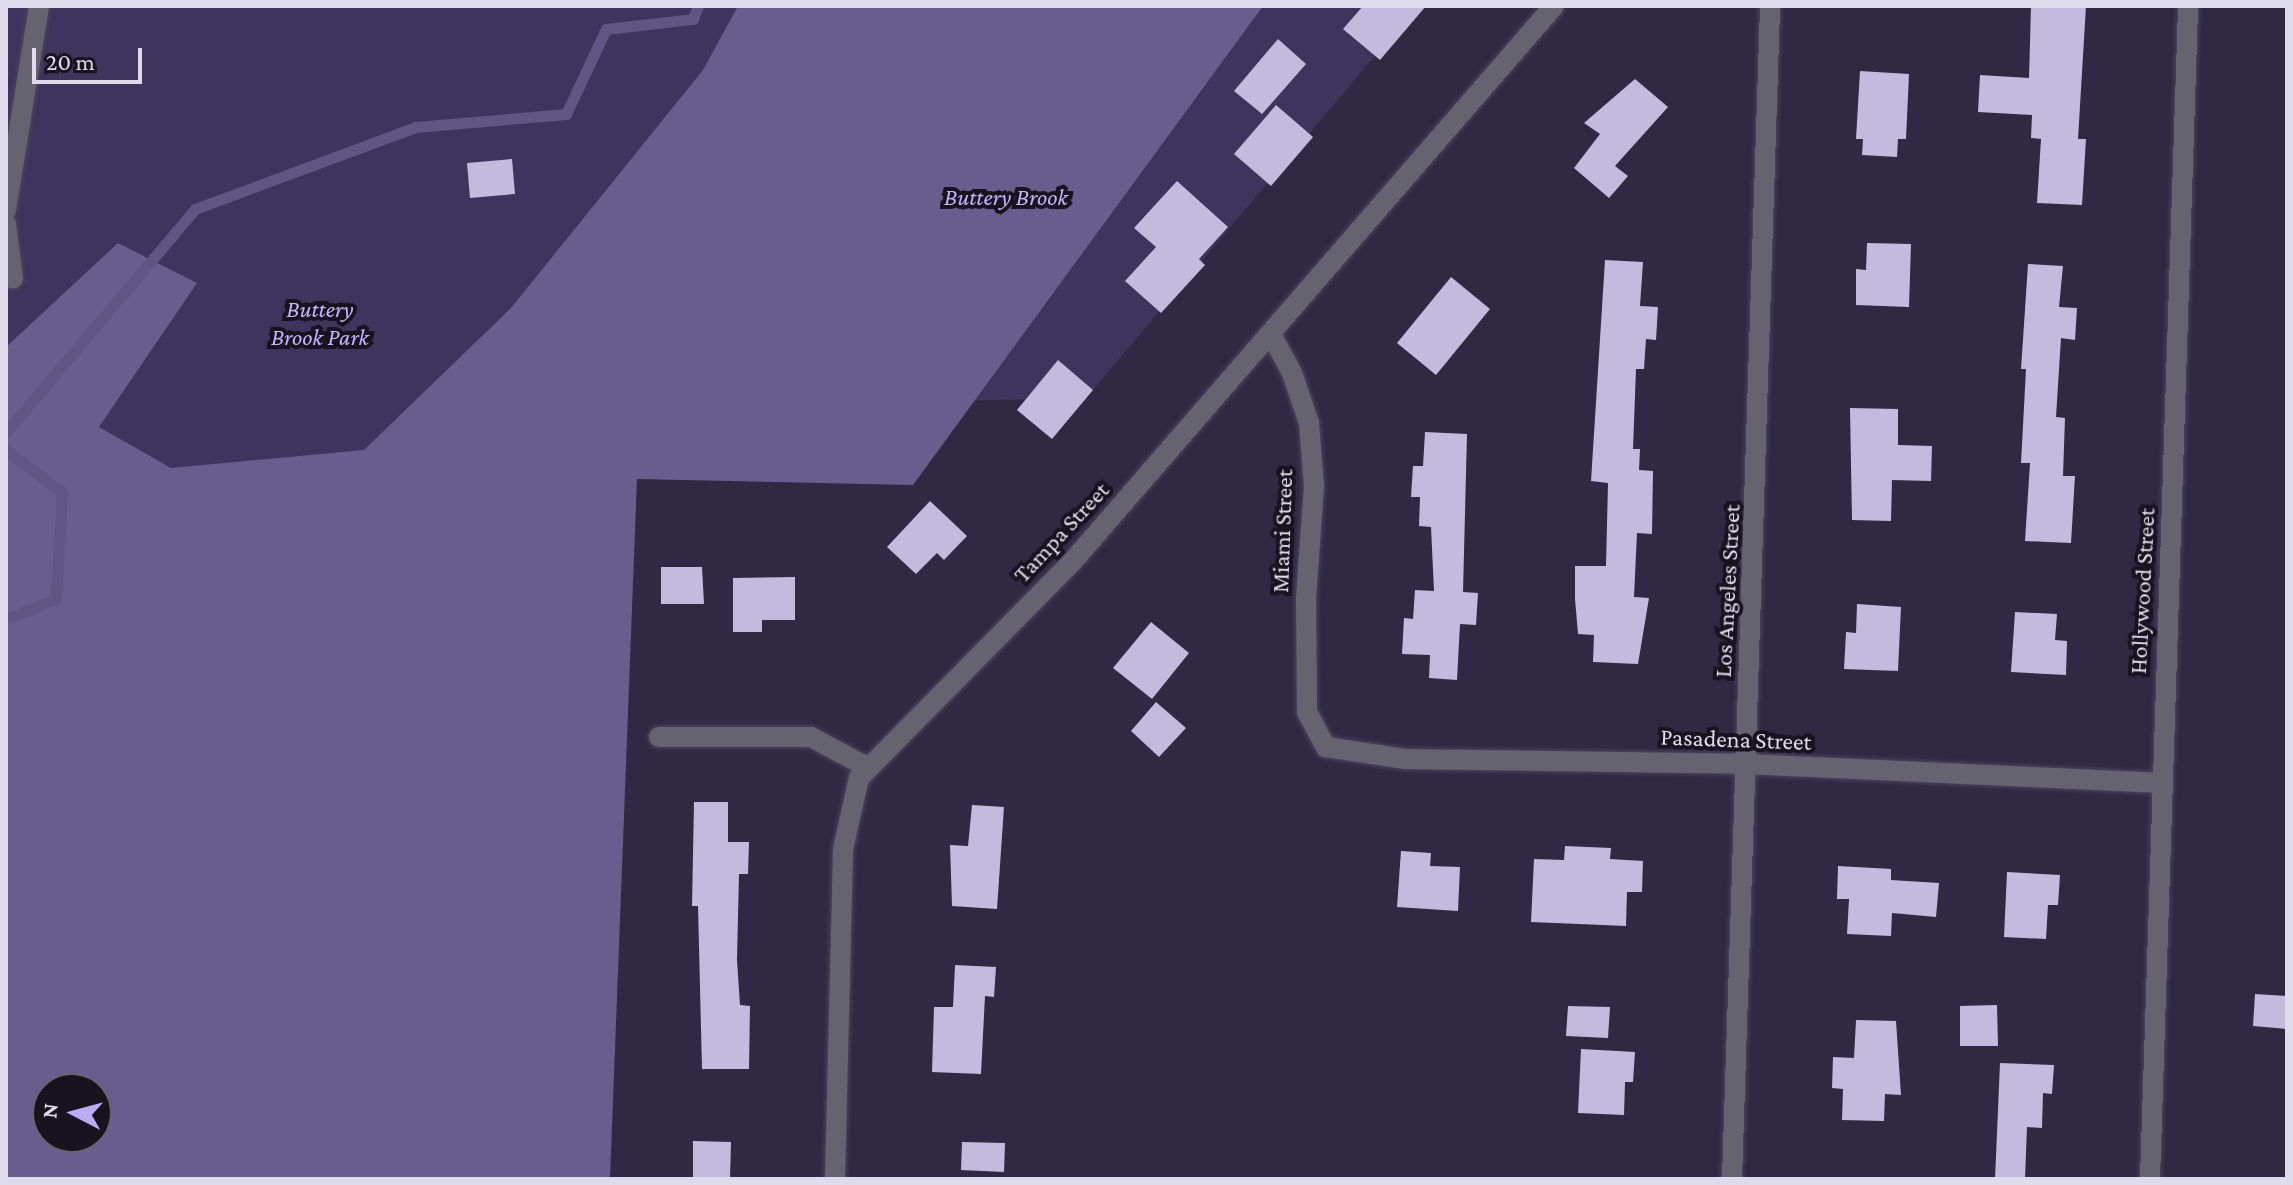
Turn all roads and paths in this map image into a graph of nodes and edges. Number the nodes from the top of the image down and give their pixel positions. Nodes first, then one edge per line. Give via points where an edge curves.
1 (39, 6) edge
2 (1554, 6) edge
3 (1770, 6) edge
4 (2188, 6) edge
5 (6, 210) edge
6 (6, 224) edge
7 (13, 279) dead end
8 (1271, 334) junction
9 (1317, 736) joint
10 (659, 737) dead end
11 (1745, 764) junction
12 (867, 767) junction
13 (2159, 783) junction
14 (835, 1179) edge
15 (1732, 1179) edge
16 (2150, 1179) edge

1 - 5 street
2 - 8 street, Tampa Street
3 - 11 street, Los Angeles Street
4 - 13 street, Hollywood Street
6 - 7 street
8 - 9 street, Miami Street via 1309,423 1314,486 1304,654 1307,712
8 - 12 street, Tampa Street via 1073,561
9 - 11 street, Pasadena Street via 1337,752 1404,759
10 - 12 street via 811,737
11 - 13 street, Pasadena Street
11 - 15 street, Los Angeles Street
12 - 14 street, Tampa Street via 851,798 843,849
13 - 16 street, Hollywood Street

